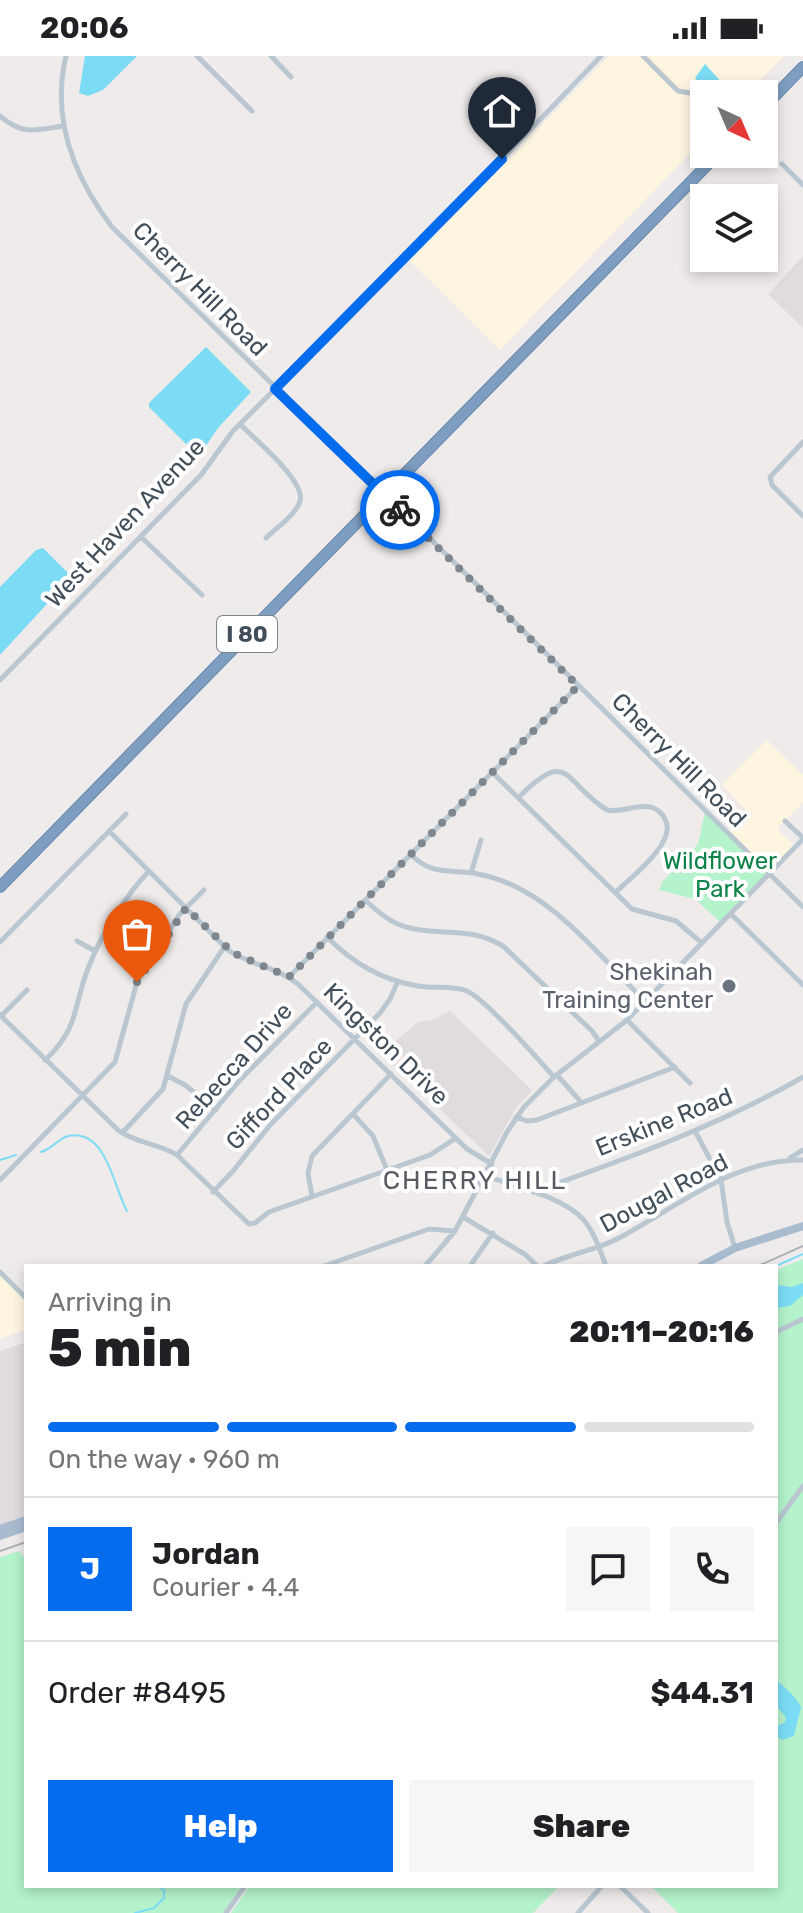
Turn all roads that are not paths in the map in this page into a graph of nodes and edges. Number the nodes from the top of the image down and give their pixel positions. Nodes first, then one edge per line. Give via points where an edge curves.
1 (66, 56) edge
2 (197, 56) edge
3 (272, 56) edge
4 (601, 56) edge
5 (643, 56) edge
6 (803, 60) edge
7 (803, 67) edge
8 (291, 77) dead end
9 (778, 85) edge
10 (690, 93) dead end
11 (778, 93) edge
12 (252, 111) dead end
13 (0, 116) edge
14 (63, 126) junction
15 (782, 164) dead end
16 (697, 168) edge
17 (704, 168) edge
18 (803, 185) edge
19 (275, 389) junction
20 (240, 424) junction
21 (803, 442) edge
22 (803, 516) edge
23 (141, 537) junction
24 (266, 538) dead end
25 (202, 595) dead end
26 (0, 680) edge
27 (578, 686) junction
28 (493, 773) junction
29 (518, 798) junction
30 (126, 814) dead end
31 (785, 821) dead end
32 (109, 831) junction
33 (803, 839) edge
34 (481, 840) dead end
35 (410, 854) junction
36 (149, 871) junction
37 (471, 873) junction
38 (769, 874) junction
39 (0, 880) edge
40 (0, 887) edge
41 (204, 890) dead end
42 (615, 892) junction
43 (365, 900) junction
44 (803, 907) edge
45 (186, 908) junction
46 (731, 914) junction
47 (327, 937) junction
48 (77, 941) dead end
49 (0, 942) edge
50 (702, 943) junction
51 (225, 946) junction
52 (95, 951) junction
53 (289, 977) junction
54 (398, 981) junction
55 (803, 985) edge
56 (27, 990) dead end
57 (645, 1001) junction
58 (317, 1002) junction
59 (1, 1015) edge
60 (627, 1020) junction
61 (355, 1038) junction
62 (599, 1041) junction
63 (45, 1060) junction
64 (675, 1067) junction
65 (391, 1074) junction
66 (168, 1076) junction
67 (556, 1076) junction
68 (803, 1077) edge
69 (690, 1083) dead end
70 (82, 1097) junction
71 (582, 1103) junction
72 (216, 1110) junction
73 (353, 1114) junction
74 (516, 1117) junction
75 (695, 1131) junction
76 (122, 1133) junction
77 (456, 1138) junction
78 (803, 1150) edge
79 (177, 1155) junction
80 (788, 1159) junction
81 (803, 1160) edge
82 (492, 1164) junction
83 (387, 1170) junction
84 (486, 1176) junction
85 (0, 1180) edge
86 (721, 1180) junction
87 (213, 1192) junction
88 (533, 1192) junction
89 (312, 1197) junction
90 (463, 1217) junction
91 (803, 1226) edge
92 (455, 1231) junction
93 (493, 1233) junction
94 (599, 1247) junction
95 (735, 1248) junction
96 (330, 1264) edge
97 (427, 1264) edge
98 (471, 1264) edge
99 (535, 1264) edge
100 (550, 1264) edge
101 (605, 1264) edge
102 (705, 1264) edge
103 (0, 1272) edge
104 (24, 1296) edge
105 (803, 1319) edge
106 (778, 1331) edge
107 (803, 1486) edge
108 (778, 1520) edge
109 (24, 1521) edge
110 (24, 1528) edge
111 (0, 1529) edge
112 (0, 1536) edge
113 (244, 1888) edge
114 (600, 1888) edge
115 (622, 1888) edge
116 (226, 1913) edge
117 (578, 1913) edge
118 (648, 1913) edge

1 - 14 street, Cherry Hill Road
2 - 12 street
3 - 8 street
4 - 19 street, West Haven Avenue
5 - 10 street via 678,91
6 - 9 highway
7 - 11 highway
13 - 14 street via 19,130
14 - 19 street, Cherry Hill Road via 81,181 112,227
15 - 18 street
16 - 39 highway, I 80
17 - 40 highway, I 80
19 - 20 street, West Haven Avenue
19 - 27 street, Cherry Hill Road, bridge
20 - 23 street, West Haven Avenue via 201,475
20 - 24 street via 294,478 301,493 297,507
21 - 22 street via 770,477
23 - 25 street
23 - 26 street, West Haven Avenue
27 - 28 street
27 - 38 street, Cherry Hill Road
28 - 29 street
28 - 35 street
29 - 42 street
29 - 42 street via 544,773 559,771 607,810 649,807 660,813 668,827 665,841
30 - 32 street
31 - 33 street
32 - 36 street, Kingston Drive
32 - 49 street
33 - 38 street
34 - 37 street
35 - 37 street via 428,869
35 - 43 street
36 - 45 street, Kingston Drive
36 - 52 street
37 - 57 street via 502,881 545,905
38 - 44 street, Cherry Hill Road
38 - 46 street
41 - 45 street
42 - 50 street via 638,912 676,921
43 - 47 street
43 - 62 street via 404,926 492,939
45 - 51 street, Kingston Drive
45 - 70 street via 137,982 115,1062
46 - 50 street
46 - 55 street
47 - 53 street
47 - 54 street via 357,963
48 - 52 street
50 - 57 street
51 - 53 street, Kingston Drive
51 - 66 street via 186,1004
52 - 63 street via 70,1031
53 - 58 street, Kingston Drive
54 - 61 street, Gifford Place via 388,1003
54 - 67 street via 472,994
56 - 59 street
57 - 60 street
58 - 61 street, Kingston Drive
58 - 72 street, Rebecca Drive
59 - 63 street
60 - 62 street
60 - 64 street
61 - 65 street, Kingston Drive
61 - 87 street, Gifford Place
62 - 67 street
63 - 70 street
64 - 69 street
64 - 71 street
65 - 73 street
65 - 77 street, Kingston Drive
66 - 72 street
66 - 76 street via 156,1099
67 - 71 street
67 - 74 street
68 - 75 street, Erskine Road
70 - 76 street
70 - 85 street
71 - 74 street via 537,1120
72 - 79 street, Rebecca Drive
73 - 83 street via 373,1136
73 - 89 street via 312,1156
74 - 82 street
75 - 86 street
75 - 88 street, Erskine Road
76 - 79 street
77 - 82 street, Kingston Drive
77 - 83 street via 430,1155
78 - 80 street
79 - 87 street
80 - 81 street, Dougal Road
80 - 86 street, Dougal Road
82 - 84 street
83 - 89 street
84 - 88 street
84 - 90 street
86 - 94 street, Dougal Road
86 - 95 street
87 - 89 street via 249,1224
88 - 94 street via 577,1213
90 - 92 street
90 - 93 street
91 - 95 main road
92 - 96 street via 436,1227
92 - 97 street
93 - 98 street
93 - 99 street
94 - 100 street, Dougal Road
94 - 101 street
95 - 102 main road
103 - 104 street
105 - 106 street
107 - 108 street
109 - 111 main road
110 - 112 main road
113 - 116 street
114 - 117 street
115 - 118 street

